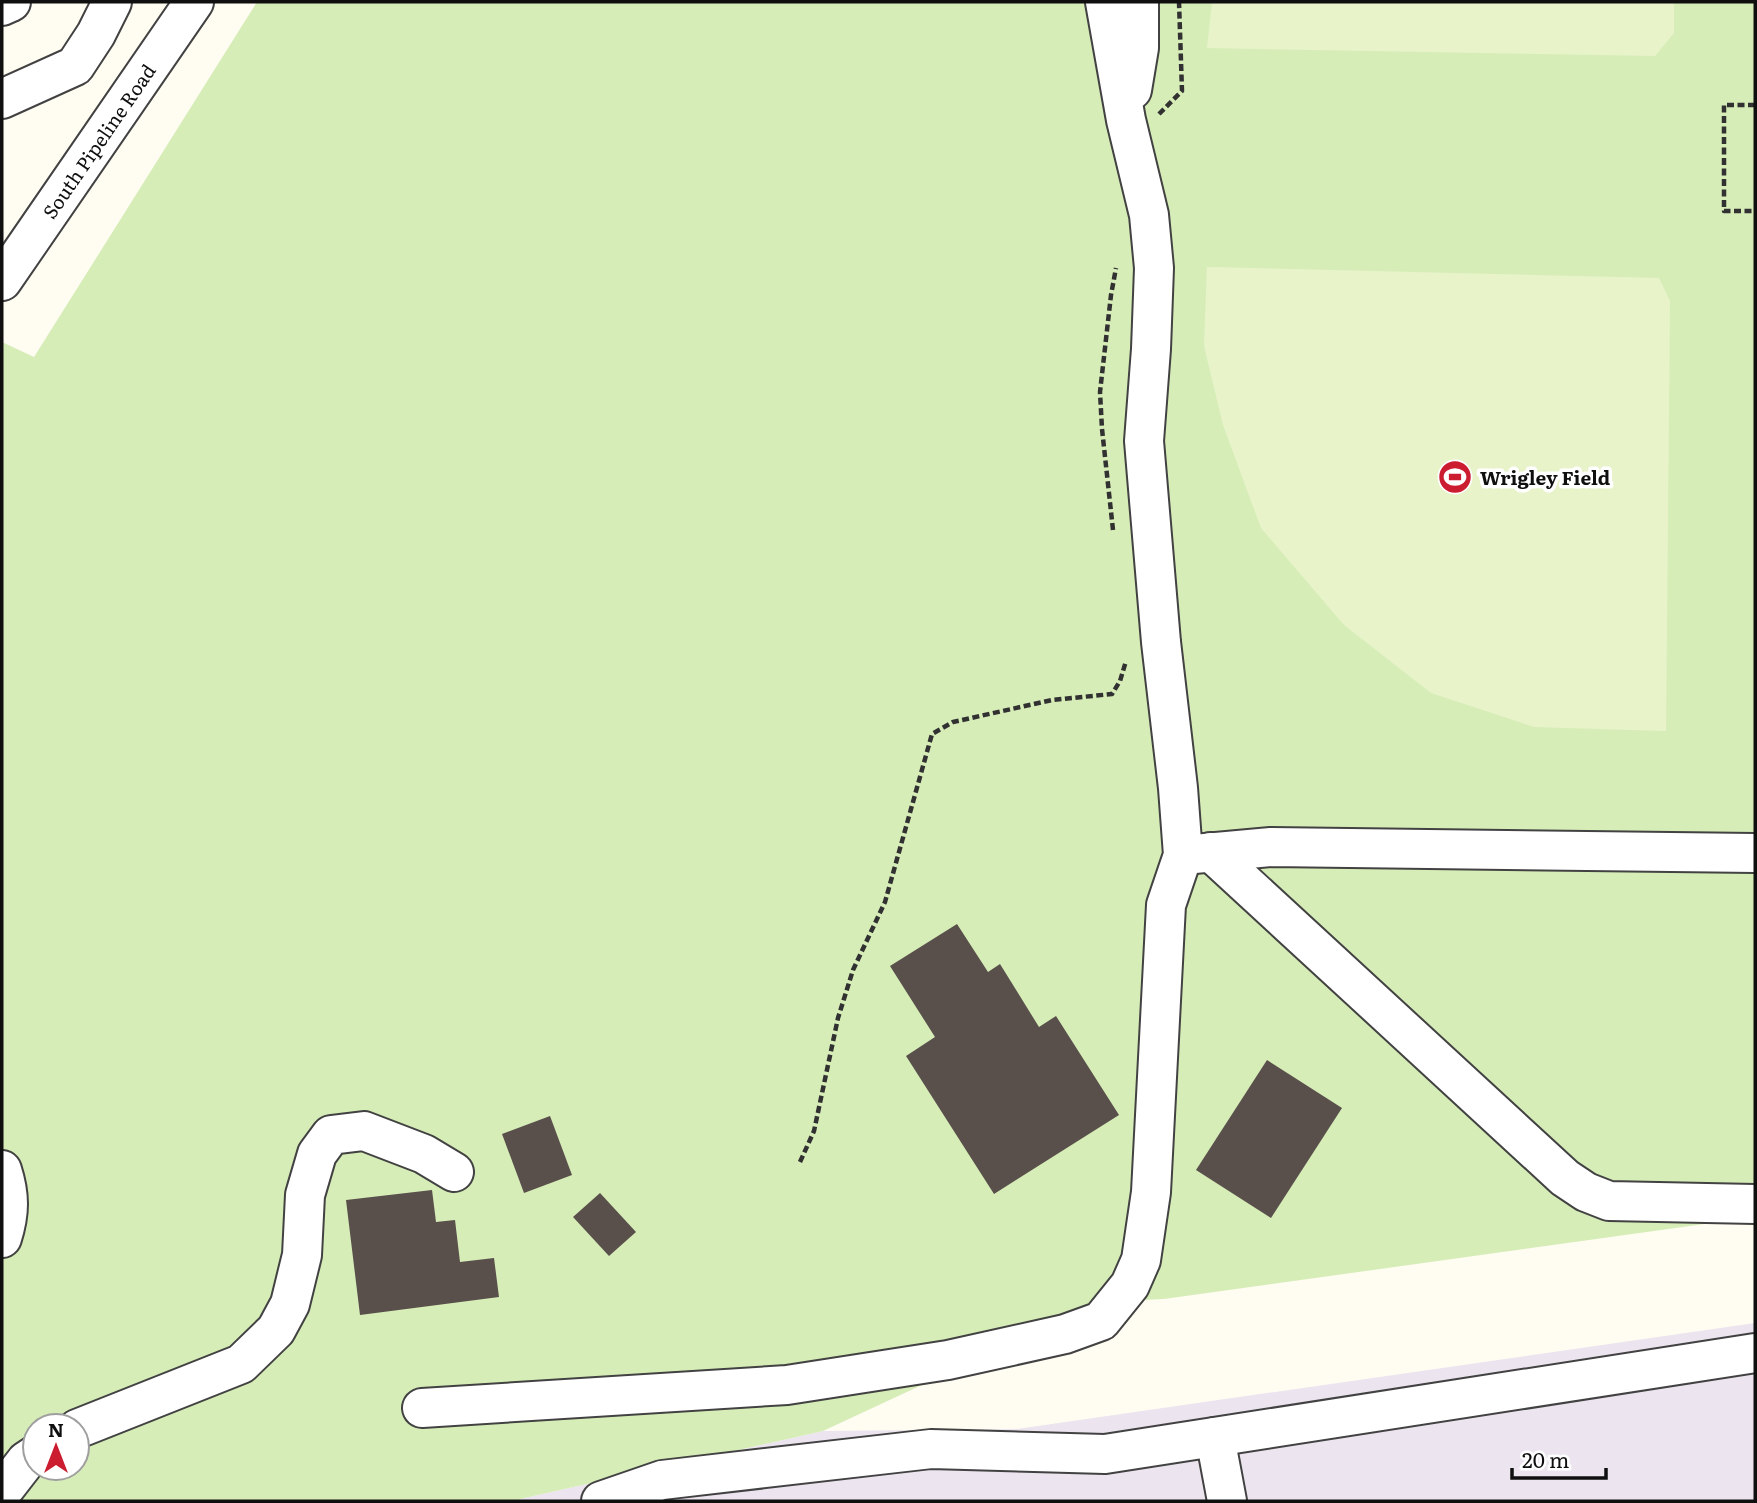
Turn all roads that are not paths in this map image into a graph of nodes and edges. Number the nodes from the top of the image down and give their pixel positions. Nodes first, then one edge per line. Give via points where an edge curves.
1 (11, 2) edge
2 (112, 2) edge
3 (1105, 2) edge
4 (1139, 2) edge
5 (2, 6) edge
6 (178, 7) edge
7 (2, 99) edge
8 (1128, 126) junction
9 (2, 281) edge
10 (1197, 853) junction
11 (1755, 853) edge
12 (2, 1170) edge
13 (454, 1172) dead end
14 (1755, 1203) edge
15 (2, 1238) edge
16 (1755, 1353) edge
17 (422, 1408) dead end
18 (91, 1423) edge
19 (1215, 1437) junction
20 (21, 1467) edge
21 (2, 1492) edge
22 (601, 1501) edge
23 (1227, 1501) edge

1 - 5 street
2 - 7 street via 75,66
3 - 8 street
4 - 8 street via 1139,48
6 - 9 street, South Pipeline Road
8 - 10 street via 1149,215 1154,268 1144,441 1161,642 1178,788
10 - 11 street via 1271,847
10 - 14 street via 1586,1192 1609,1201
10 - 17 street via 1166,905 1151,1192 1141,1260 1130,1285 1101,1321 1065,1335 948,1360 787,1385
12 - 15 street via 8,1188 8,1218
13 - 18 street via 424,1154 364,1131 331,1135 317,1154 305,1195 302,1255 290,1304 276,1330 241,1364
16 - 19 street
19 - 22 street via 1105,1454 931,1449 662,1480
19 - 23 street
20 - 21 street

